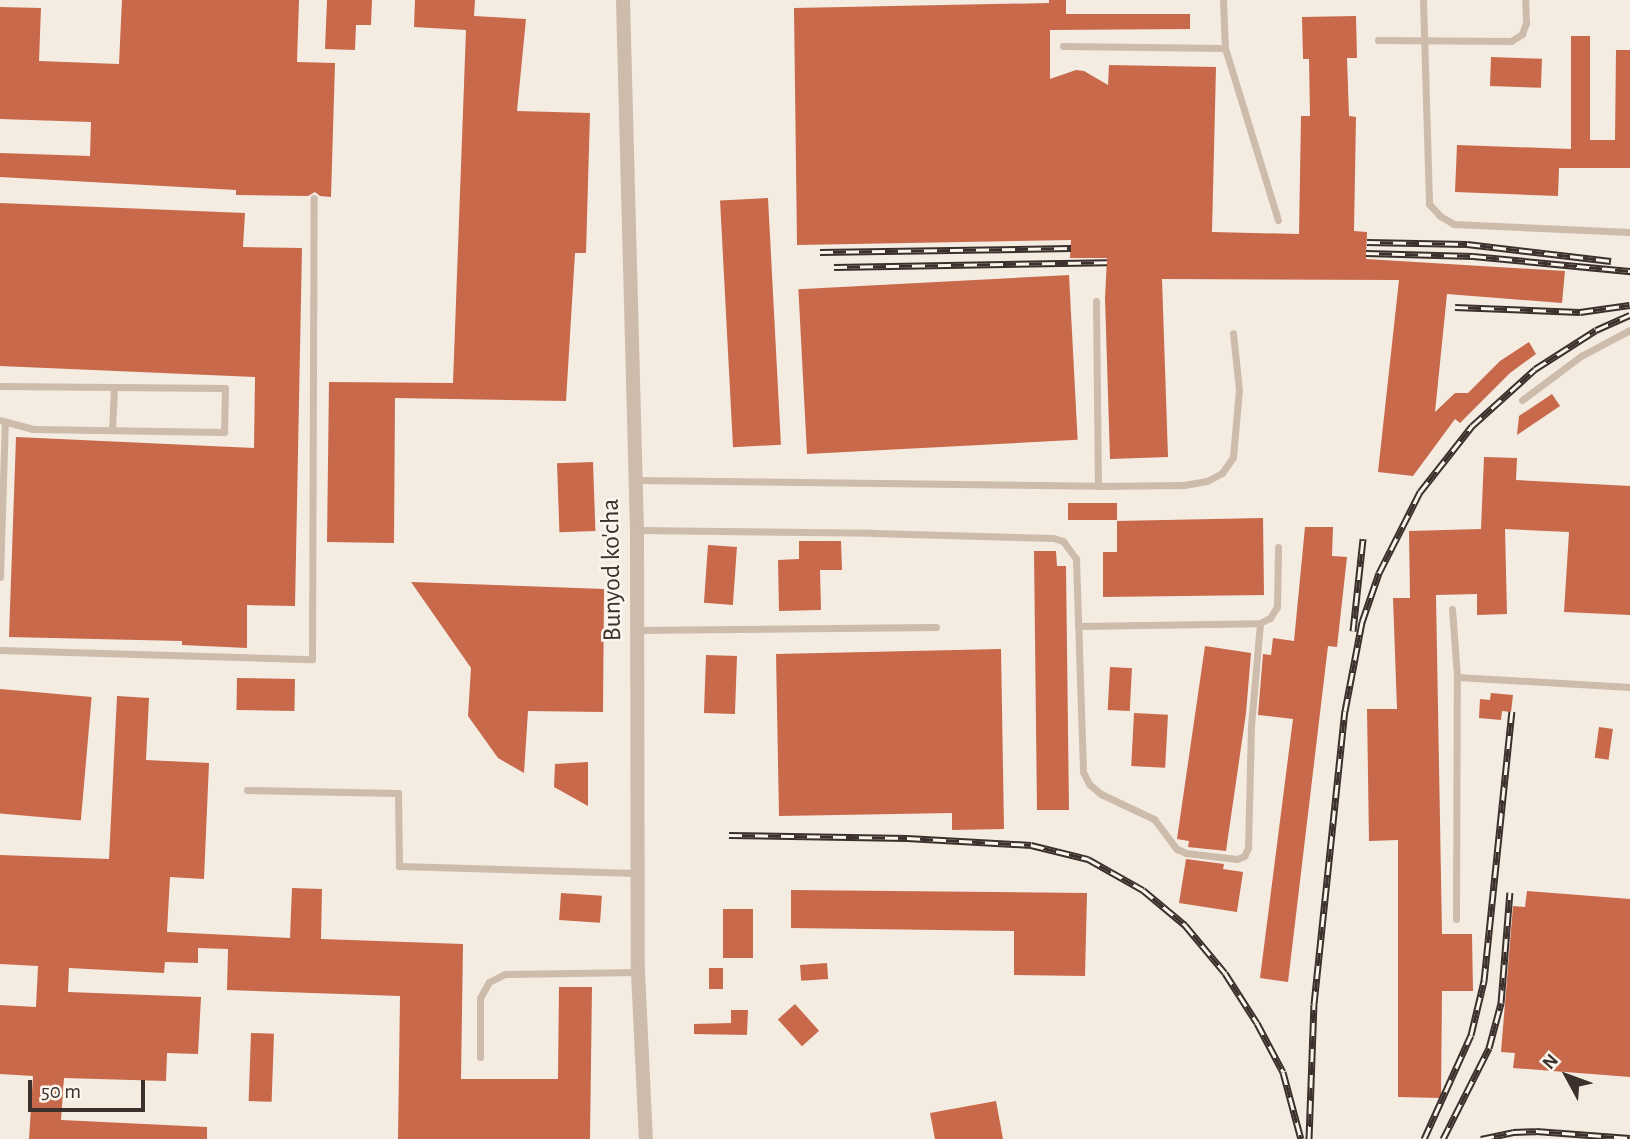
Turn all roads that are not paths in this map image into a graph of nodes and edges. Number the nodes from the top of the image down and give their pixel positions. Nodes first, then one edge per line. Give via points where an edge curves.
1 (623, 0) edge
2 (1223, 0) edge
3 (1423, 0) edge
4 (1525, 0) edge
5 (1378, 40) dead end
6 (1426, 40) junction
7 (1063, 46) dead end
8 (1224, 48) junction
9 (314, 198) dead end
10 (1278, 220) dead end
11 (1630, 232) edge
12 (1096, 301) dead end
13 (1630, 330) edge
14 (1233, 333) dead end
15 (0, 386) edge
16 (114, 387) junction
17 (1522, 400) dead end
18 (2, 421) edge
19 (112, 430) junction
20 (636, 480) junction
21 (1098, 486) junction
22 (638, 530) junction
23 (1278, 547) dead end
24 (0, 577) edge
25 (1451, 609) dead end
26 (1260, 623) junction
27 (1078, 626) junction
28 (936, 628) dead end
29 (638, 630) junction
30 (0, 650) edge
31 (1457, 677) junction
32 (1630, 687) edge
33 (247, 790) dead end
34 (638, 873) junction
35 (1456, 919) dead end
36 (638, 972) junction
37 (480, 1058) dead end
38 (646, 1139) edge

1 - 20 street, Bunyod ko'cha
2 - 8 lane
3 - 6 lane
4 - 6 lane via 1526,23 1522,34 1511,41
5 - 6 lane
6 - 11 lane via 1429,204 1440,216 1454,224
7 - 8 lane
8 - 10 lane
9 - 30 lane via 312,659
12 - 21 lane
13 - 17 lane via 1581,356
14 - 21 lane via 1239,390 1233,457 1223,473 1184,485
15 - 16 lane
16 - 19 lane
16 - 19 lane via 225,388 224,432
18 - 19 lane via 33,429
18 - 24 lane
20 - 21 lane
20 - 22 street, Bunyod ko'cha
22 - 27 lane via 1053,538 1071,548 1076,559
22 - 29 street, Bunyod ko'cha
23 - 26 lane via 1277,607
25 - 31 lane
26 - 27 lane
26 - 27 lane via 1251,726 1248,848 1237,859 1177,849 1154,819 1089,784 1083,772
28 - 29 lane
29 - 34 street, Bunyod ko'cha
31 - 32 lane
31 - 35 lane
33 - 34 lane via 398,793 399,866
34 - 36 street, Bunyod ko'cha
36 - 37 lane via 505,974 489,982 480,998
36 - 38 street, Bunyod ko'cha

